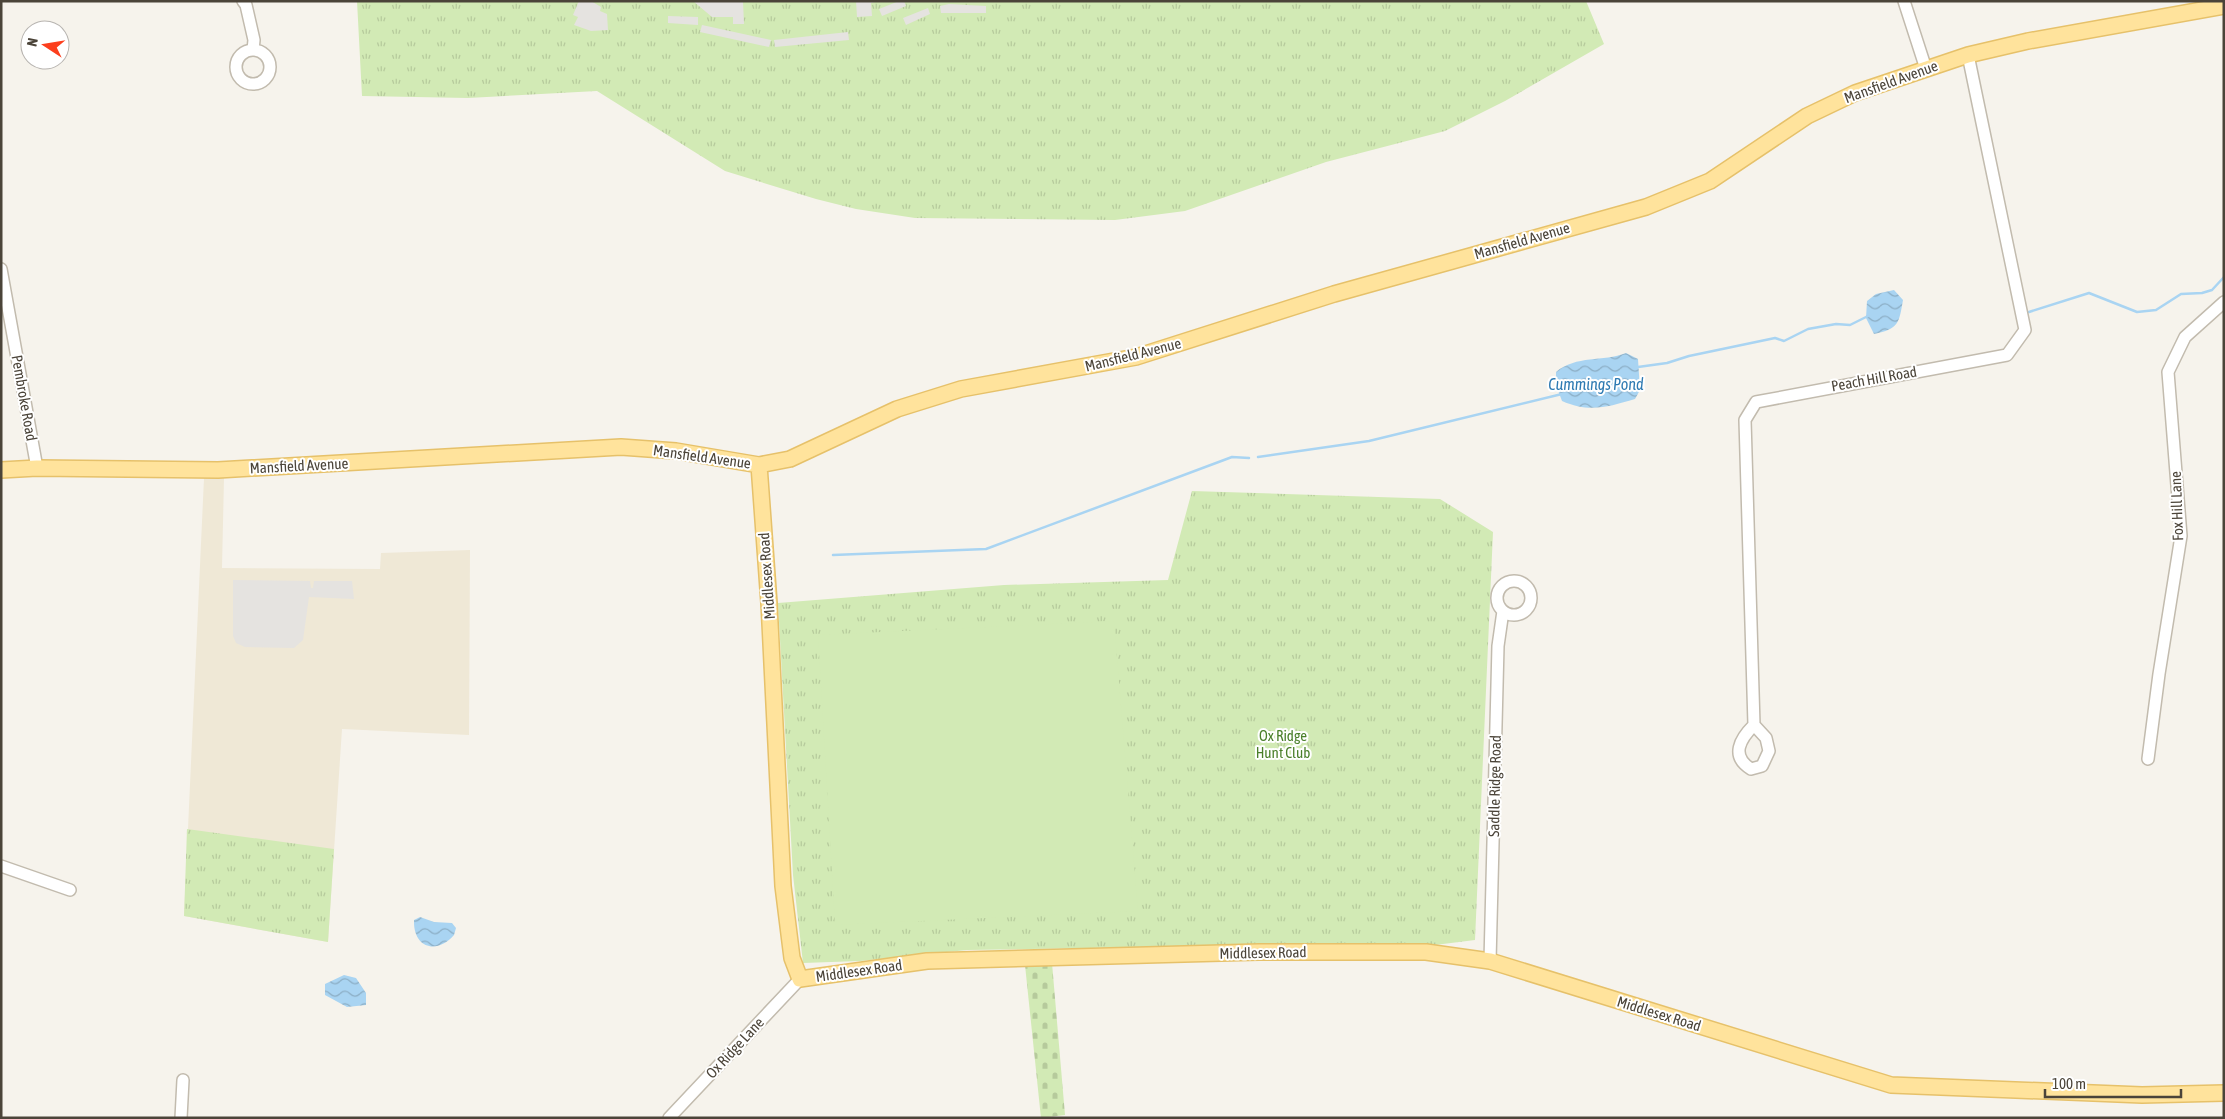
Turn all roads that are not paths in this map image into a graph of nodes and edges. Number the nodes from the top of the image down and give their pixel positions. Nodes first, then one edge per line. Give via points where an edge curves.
1 (243, 1) edge
2 (1904, 1) edge
3 (2224, 6) edge
4 (253, 50) dead end
5 (1968, 55) junction
6 (1926, 70) junction
7 (1, 269) edge
8 (2224, 302) edge
9 (759, 465) junction
10 (37, 468) junction
11 (1, 470) edge
12 (1503, 611) dead end
13 (1754, 725) dead end
14 (2148, 759) dead end
15 (1, 866) edge
16 (70, 890) dead end
17 (1490, 961) junction
18 (800, 979) junction
19 (183, 1080) dead end
20 (2224, 1093) edge
21 (181, 1118) edge
22 (669, 1118) edge

1 - 4 street via 254,40
2 - 6 street
3 - 5 main road, Mansfield Avenue
5 - 6 main road, Mansfield Avenue
5 - 13 street, Peach Hill Road via 2025,330 2007,355 1756,402 1745,420
6 - 9 main road, Mansfield Avenue via 1855,93 1806,116 1710,181 1646,206 1334,294 1136,357 961,389 897,409 790,459
7 - 10 street, Pembroke Road
8 - 14 street, Fox Hill Lane via 2185,337 2168,372 2180,536
9 - 10 main road, Mansfield Avenue via 676,451 621,447 218,470
9 - 18 main road, Middlesex Road via 770,603 784,886 792,958
10 - 11 main road, Mansfield Avenue
12 - 17 street, Saddle Ridge Road via 1498,646
15 - 16 street
17 - 18 main road, Middlesex Road via 1426,952 1259,952 927,961
17 - 20 main road, Middlesex Road via 1891,1085 2142,1095
18 - 22 street, Ox Ridge Lane
19 - 21 street

